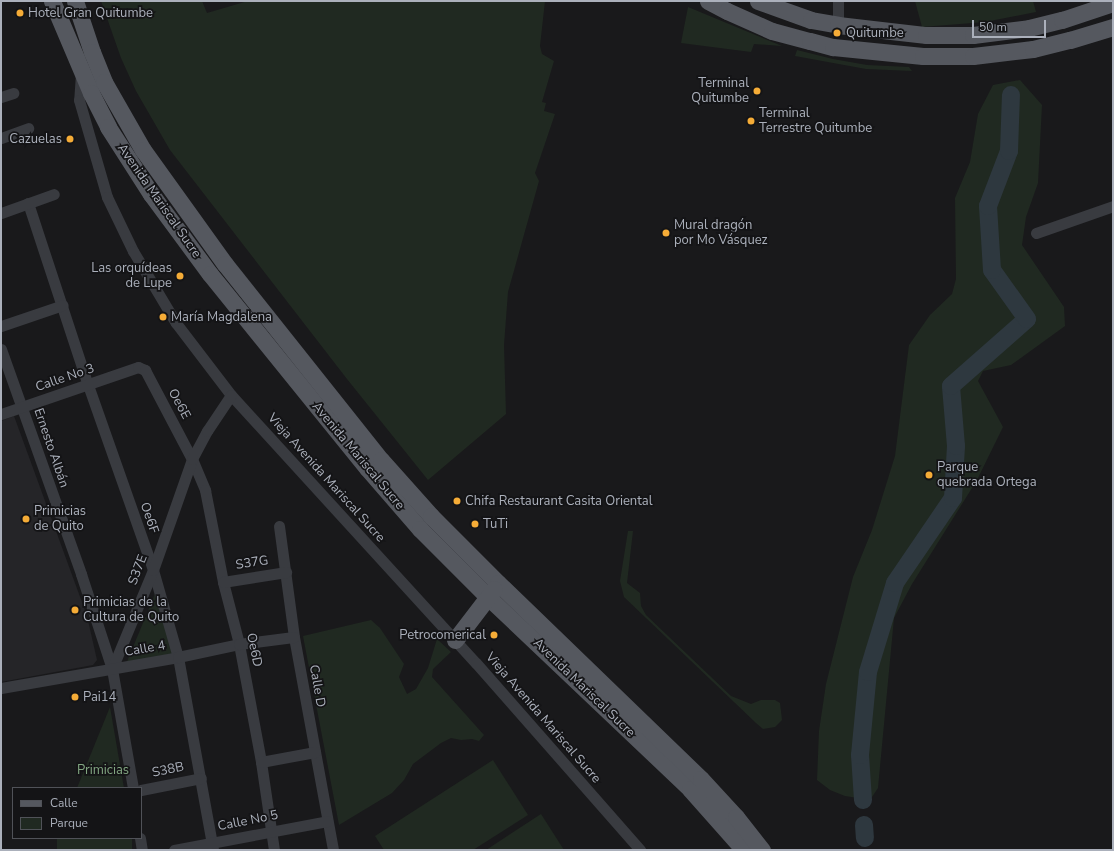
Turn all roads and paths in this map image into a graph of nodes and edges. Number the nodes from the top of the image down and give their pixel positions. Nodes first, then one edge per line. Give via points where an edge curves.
1 (52, 1) edge
2 (75, 1) edge
3 (708, 1) edge
4 (758, 1) edge
5 (838, 1) edge
6 (1113, 3) edge
7 (838, 26) junction
8 (1113, 27) edge
9 (81, 74) junction
10 (13, 93) dead end
11 (1, 97) edge
12 (28, 128) dead end
13 (1, 138) edge
14 (54, 194) dead end
15 (28, 203) junction
16 (1113, 206) edge
17 (1, 213) edge
18 (1036, 233) dead end
19 (63, 305) junction
20 (1, 326) edge
21 (1, 349) edge
22 (138, 367) joint
23 (88, 385) junction
24 (231, 395) junction
25 (22, 407) junction
26 (1, 414) edge
27 (192, 459) junction
28 (279, 526) dead end
29 (153, 570) junction
30 (286, 572) junction
31 (224, 582) junction
32 (498, 583) junction
33 (488, 597) junction
34 (294, 637) junction
35 (456, 640) junction
36 (239, 644) junction
37 (178, 657) junction
38 (112, 669) junction
39 (580, 674) junction
40 (1, 688) edge
41 (315, 752) junction
42 (261, 762) junction
43 (201, 778) junction
44 (133, 787) edge
45 (142, 790) edge
46 (327, 821) junction
47 (271, 831) junction
48 (140, 839) edge
49 (213, 846) edge
50 (142, 850) edge
51 (174, 850) edge
52 (274, 850) edge
53 (333, 850) edge
54 (640, 850) edge
55 (744, 850) edge
56 (762, 850) edge

1 - 9 main road, Avenida Mariscal Sucre
2 - 32 main road, Avenida Mariscal Sucre via 104,82 143,150 178,200 225,264 380,460
3 - 8 main road via 772,31 833,47 923,56 972,56 1033,48
4 - 7 main road via 811,20
5 - 7 street
6 - 7 main road via 1029,28 973,35 900,34
9 - 24 street, Vieja Avenida Mariscal Sucre via 79,87 82,113 111,204 132,251 176,323
9 - 33 main road, Avenida Mariscal Sucre via 127,157 210,274 367,468 420,529
10 - 11 street
12 - 13 street
14 - 15 street
15 - 17 street
15 - 19 street, Oe6F
16 - 18 street
19 - 20 street
19 - 23 street, Oe6F
21 - 25 street, Ernesto Albán
22 - 23 street, Calle No 3
22 - 27 street, Oe6E via 145,370
23 - 25 street, Calle No 3
23 - 29 street, Oe6F
24 - 27 street, S37E via 206,431
24 - 35 street, Vieja Avenida Mariscal Sucre
25 - 26 street, Calle No 3
25 - 38 street, Ernesto Albán
27 - 29 street, S37E
27 - 31 street, Oe6D via 205,490
28 - 30 street, Calle D
29 - 37 street, Oe6F
29 - 38 street, S37E
30 - 31 street, S37G
30 - 34 street, Calle D
31 - 36 street, Oe6D
32 - 33 main road
32 - 39 main road, Avenida Mariscal Sucre
33 - 35 main road
33 - 39 main road, Avenida Mariscal Sucre
34 - 36 street, Calle 4
34 - 41 street, Calle D
35 - 54 street, Vieja Avenida Mariscal Sucre
36 - 37 street, Calle 4
36 - 42 street, Oe6D
37 - 38 street, Calle 4
37 - 43 street, Oe6F
38 - 40 street, Calle 4
38 - 44 street, Ernesto Albán
39 - 55 main road, Avenida Mariscal Sucre via 690,789
39 - 56 main road, Avenida Mariscal Sucre via 701,779
41 - 42 street
41 - 46 street, Calle D
42 - 47 street, Oe6D
43 - 45 street, S38B
43 - 49 street, Oe6F
46 - 47 street, Calle No 5
46 - 53 street, Calle D
47 - 49 street, Calle No 5
47 - 52 street, Oe6D
48 - 50 street
49 - 51 street, Calle No 5

